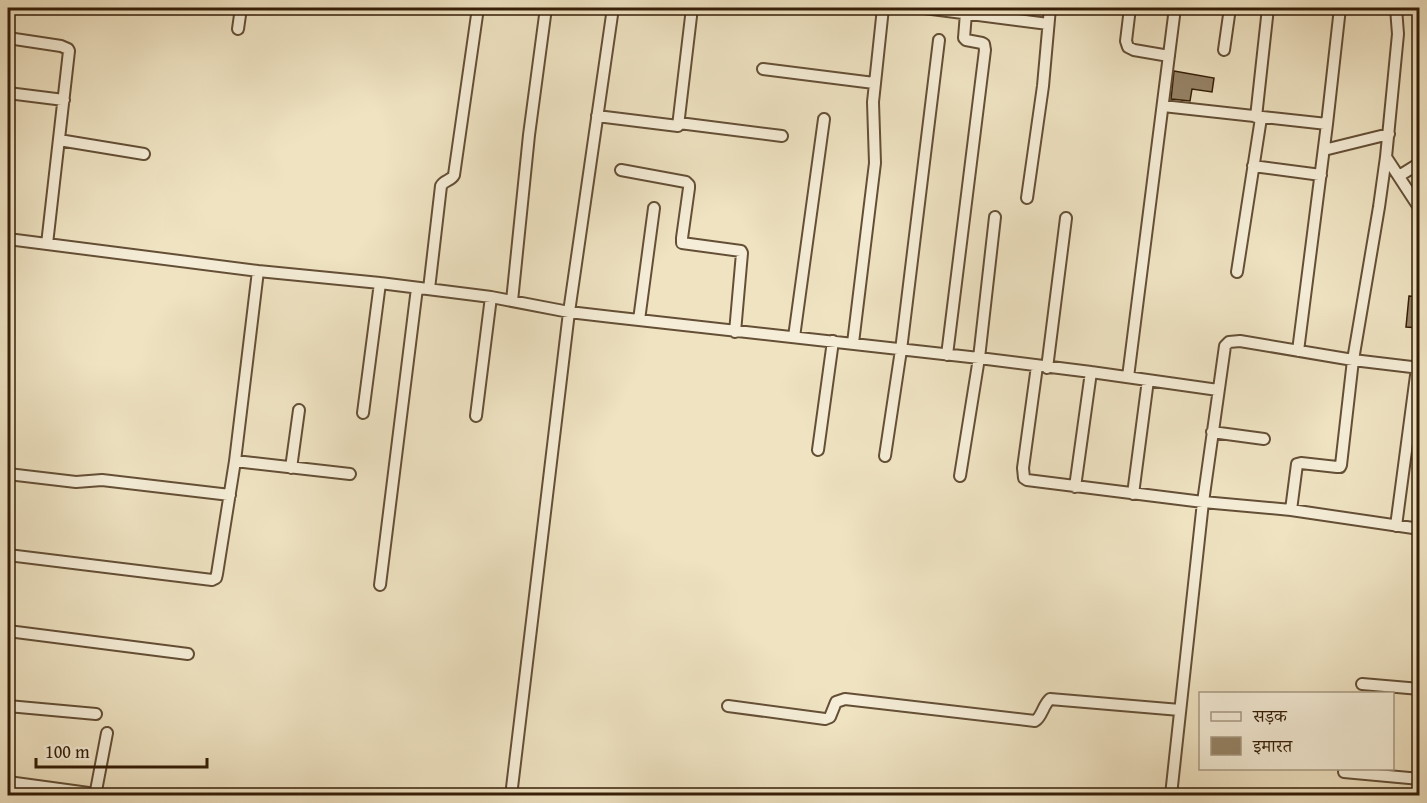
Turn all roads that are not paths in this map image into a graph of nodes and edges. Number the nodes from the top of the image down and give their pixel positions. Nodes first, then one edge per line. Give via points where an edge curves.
1 (241, 8) edge
2 (478, 8) edge
3 (546, 8) edge
4 (613, 8) edge
5 (692, 8) edge
6 (883, 8) edge
7 (924, 8) edge
8 (1050, 8) edge
9 (1130, 8) edge
10 (1175, 8) edge
11 (1230, 8) edge
12 (1268, 8) edge
13 (1340, 8) edge
14 (1396, 8) edge
15 (966, 13) junction
16 (1048, 24) junction
17 (238, 30) dead end
18 (8, 38) edge
19 (939, 40) dead end
20 (1224, 50) dead end
21 (1169, 56) junction
22 (763, 69) dead end
23 (874, 83) junction
24 (8, 93) edge
25 (64, 100) junction
26 (1162, 106) junction
27 (597, 116) junction
28 (1258, 117) junction
29 (824, 119) dead end
30 (680, 123) junction
31 (1328, 124) junction
32 (1389, 134) junction
33 (782, 136) dead end
34 (59, 140) junction
35 (1324, 150) junction
36 (144, 154) dead end
37 (1386, 156) junction
38 (1419, 163) edge
39 (1253, 166) junction
40 (621, 170) dead end
41 (1321, 176) junction
42 (1399, 176) junction
43 (1027, 198) dead end
44 (654, 208) dead end
45 (1419, 209) edge
46 (995, 217) dead end
47 (1066, 218) dead end
48 (8, 239) edge
49 (47, 244) junction
50 (258, 271) junction
51 (1237, 272) dead end
52 (380, 283) junction
53 (417, 288) junction
54 (429, 289) junction
55 (491, 297) junction
56 (512, 301) junction
57 (569, 312) junction
58 (639, 320) junction
59 (735, 332) junction
60 (794, 337) junction
61 (833, 341) junction
62 (853, 344) junction
63 (901, 350) junction
64 (1298, 351) junction
65 (947, 355) junction
66 (979, 358) junction
67 (1353, 360) junction
68 (1042, 367) junction
69 (1418, 368) edge
70 (1091, 372) junction
71 (1128, 377) junction
72 (1148, 380) junction
73 (1218, 390) junction
74 (298, 410) dead end
75 (363, 413) dead end
76 (476, 416) dead end
77 (1212, 432) junction
78 (1264, 439) dead end
79 (818, 450) dead end
80 (885, 456) dead end
81 (235, 461) junction
82 (291, 468) junction
83 (8, 474) edge
84 (350, 474) dead end
85 (960, 476) dead end
86 (1075, 487) junction
87 (1133, 494) junction
88 (230, 495) junction
89 (1203, 502) junction
90 (1291, 510) junction
91 (1396, 526) junction
92 (1419, 529) edge
93 (8, 555) edge
94 (380, 585) dead end
95 (8, 631) edge
96 (188, 654) dead end
97 (1362, 684) dead end
98 (1419, 689) edge
99 (8, 705) edge
100 (728, 706) dead end
101 (1180, 710) junction
102 (96, 714) dead end
103 (107, 733) dead end
104 (1344, 772) dead end
105 (1419, 779) edge
106 (8, 782) edge
107 (96, 795) edge
108 (511, 795) edge
109 (1171, 795) edge

1 - 17 street
2 - 54 street via 454,175 441,186
3 - 56 street
4 - 27 street
5 - 30 street
6 - 23 street
7 - 15 street
8 - 16 street
9 - 21 street via 1128,47
10 - 21 street
11 - 20 street
12 - 28 street
13 - 31 street
14 - 32 street via 1398,34
15 - 16 street
15 - 65 street via 964,38 984,44 985,50
16 - 43 street
18 - 25 street via 68,49
19 - 63 street
21 - 26 street
22 - 23 street
23 - 62 street via 874,163
24 - 25 street
25 - 34 street
26 - 28 street
26 - 71 street
27 - 30 street via 675,126
27 - 57 street
28 - 31 street
28 - 39 street
29 - 60 street
30 - 33 street
31 - 35 street
32 - 35 street
32 - 37 street
34 - 36 street
34 - 49 street
35 - 41 street
37 - 42 street
37 - 67 street
38 - 42 street
39 - 41 street
39 - 51 street
40 - 59 street via 686,182 689,188 682,243 741,251
41 - 64 street
42 - 45 street
44 - 58 street
46 - 66 street
47 - 68 street
48 - 49 street
49 - 50 street
50 - 52 street
50 - 81 street
52 - 53 street
52 - 75 street
53 - 54 street
53 - 94 street
54 - 55 street
55 - 56 street
55 - 76 street
56 - 57 street
57 - 58 street
57 - 108 street
58 - 59 street
59 - 60 street
60 - 61 street
61 - 62 street
61 - 79 street
62 - 63 street
63 - 65 street
63 - 80 street
64 - 67 street
64 - 73 street via 1229,342 1225,346
65 - 66 street
66 - 68 street
66 - 85 street
67 - 69 street
67 - 90 street via 1340,466 1297,464
68 - 70 street
68 - 86 street via 1023,476 1029,481
69 - 91 street
70 - 71 street
70 - 86 street
71 - 72 street
72 - 73 street
72 - 87 street
73 - 77 street
74 - 82 street
77 - 78 street
77 - 89 street
81 - 82 street
81 - 88 street
82 - 84 street
83 - 88 street
86 - 87 street
87 - 89 street
88 - 93 street via 213,580
89 - 90 street
89 - 101 street
90 - 91 street
91 - 92 street
95 - 96 street
97 - 98 street
99 - 102 street
100 - 101 street via 825,719 830,717 836,702 845,699 1035,721 1050,699
101 - 109 street
103 - 107 street
104 - 105 street
106 - 107 street

